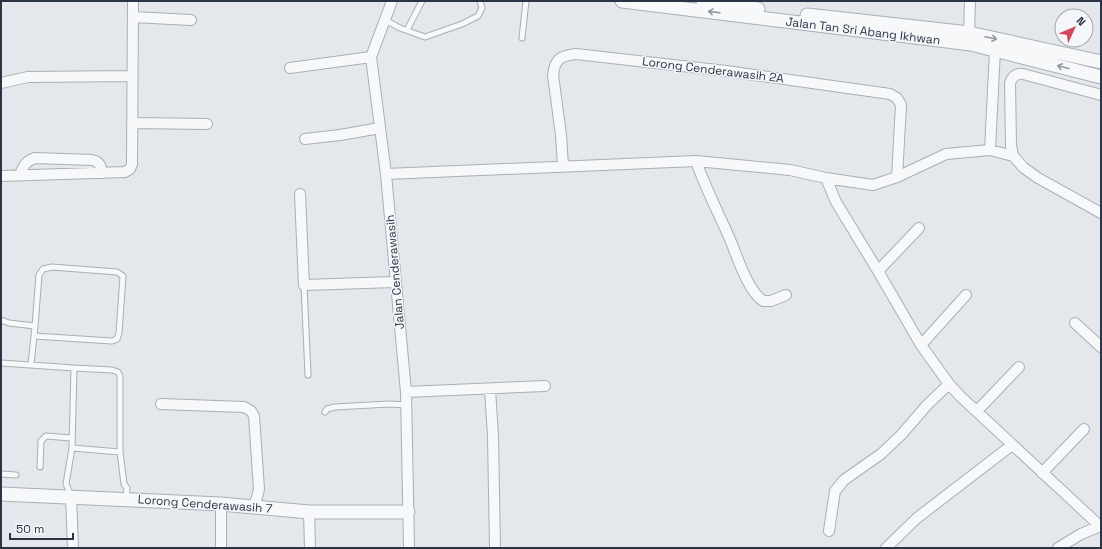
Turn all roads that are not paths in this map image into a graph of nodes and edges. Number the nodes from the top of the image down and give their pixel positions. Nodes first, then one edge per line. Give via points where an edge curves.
1 (133, 1) edge
2 (392, 1) edge
3 (422, 1) edge
4 (480, 1) edge
5 (526, 1) edge
6 (622, 1) edge
7 (703, 1) edge
8 (970, 1) edge
9 (133, 17) junction
10 (191, 20) dead end
11 (385, 20) junction
12 (407, 30) junction
13 (969, 33) junction
14 (522, 38) dead end
15 (995, 50) junction
16 (371, 56) junction
17 (1101, 62) edge
18 (290, 68) dead end
19 (132, 76) junction
20 (1101, 77) edge
21 (1, 83) edge
22 (1101, 95) edge
23 (133, 123) junction
24 (207, 124) dead end
25 (380, 128) junction
26 (305, 139) dead end
27 (990, 150) junction
28 (1013, 156) junction
29 (696, 161) junction
30 (563, 166) junction
31 (102, 173) junction
32 (20, 174) junction
33 (386, 174) junction
34 (1, 176) edge
35 (897, 177) junction
36 (826, 178) junction
37 (300, 194) dead end
38 (1101, 213) edge
39 (919, 228) dead end
40 (878, 271) junction
41 (395, 282) junction
42 (304, 285) junction
43 (966, 294) dead end
44 (786, 295) dead end
45 (1, 320) edge
46 (1075, 322) dead end
47 (35, 326) junction
48 (34, 336) junction
49 (921, 345) junction
50 (1101, 347) edge
51 (1, 363) edge
52 (30, 364) junction
53 (1019, 367) dead end
54 (74, 368) junction
55 (308, 374) dead end
56 (949, 384) junction
57 (545, 386) dead end
58 (490, 389) junction
59 (406, 392) junction
60 (161, 404) dead end
61 (407, 405) junction
62 (977, 411) junction
63 (324, 412) dead end
64 (1084, 430) dead end
65 (71, 438) junction
66 (1012, 445) junction
67 (72, 448) junction
68 (120, 452) junction
69 (40, 467) dead end
70 (1042, 473) junction
71 (1, 474) edge
72 (16, 475) dead end
73 (1, 494) edge
74 (71, 497) junction
75 (126, 499) junction
76 (221, 504) junction
77 (252, 506) junction
78 (309, 512) junction
79 (408, 512) junction
80 (1101, 526) edge
81 (829, 531) dead end
82 (73, 548) edge
83 (220, 548) edge
84 (310, 548) edge
85 (409, 548) edge
86 (495, 548) edge
87 (886, 548) edge
88 (1058, 548) edge

1 - 9 street
2 - 11 street, Jalan Cenderawasih
3 - 12 lane
4 - 12 lane via 482,8 478,16 462,24 425,36
5 - 14 lane
15 -> 6 street, Jalan Tan Sri Abang Ikhwan via 971,44
7 - 13 street, Jalan Tan Sri Abang Ikhwan
8 - 13 street
9 - 10 street
9 - 19 street
11 - 12 lane
11 - 16 street, Jalan Cenderawasih
13 -> 17 street, Jalan Tan Sri Abang Ikhwan
20 -> 15 street, Jalan Tan Sri Abang Ikhwan
15 - 27 street
16 - 18 street
16 - 25 street, Jalan Cenderawasih
19 - 21 street via 28,77
19 - 23 street
22 - 28 street via 1023,74 1015,75 1010,83
23 - 24 street
23 - 31 street via 130,169 125,172
25 - 26 street
25 - 33 street, Jalan Cenderawasih
27 - 28 street
27 - 35 street via 946,154
28 - 38 street via 1038,178
29 - 30 street
29 - 36 street via 790,170
29 - 44 street via 707,191 757,297 763,301
30 - 33 street
30 - 35 street, Lorong Cenderawasih 2A via 554,65 566,56 576,54 726,71 890,94 897,98 901,105
31 - 32 street
31 - 32 street via 98,162 92,160 35,158 28,160
32 - 34 street
33 - 41 street, Jalan Cenderawasih
35 - 36 street via 873,185
36 - 40 street via 836,202
37 - 42 street
39 - 40 street
40 - 49 street
41 - 42 street
41 - 59 street, Jalan Cenderawasih
42 - 55 lane
43 - 49 street
45 - 47 lane
46 - 50 street
47 - 48 lane
47 - 48 lane via 39,275 43,269 52,267 117,272 123,276 117,339 112,341
48 - 52 lane
49 - 56 street
51 - 52 lane
52 - 54 lane
53 - 62 street
54 - 65 lane
54 - 68 lane via 118,372
56 - 62 street
56 - 81 street via 881,454 844,480 835,491
57 - 58 street
58 - 59 street
58 - 86 street
59 - 61 street, Jalan Cenderawasih
60 - 77 street via 244,407 251,411 254,416 259,489
61 - 63 lane via 335,407
61 - 79 street, Jalan Cenderawasih
62 - 66 street
64 - 70 street
65 - 67 lane
65 - 69 lane via 43,437
66 - 70 street
66 - 87 street via 917,518
67 - 68 lane
67 - 74 lane via 66,484
68 - 75 lane via 124,484 127,488
70 - 80 street
71 - 72 lane
73 - 74 street, Lorong Cenderawasih 7
74 - 75 street, Lorong Cenderawasih 7
74 - 82 street
75 - 76 street, Lorong Cenderawasih 7
76 - 77 street, Lorong Cenderawasih 7
76 - 83 street
77 - 78 street, Lorong Cenderawasih 7
78 - 79 street, Lorong Cenderawasih 7
78 - 84 street
79 - 85 street, Jalan Cenderawasih
80 - 88 street via 1080,534

